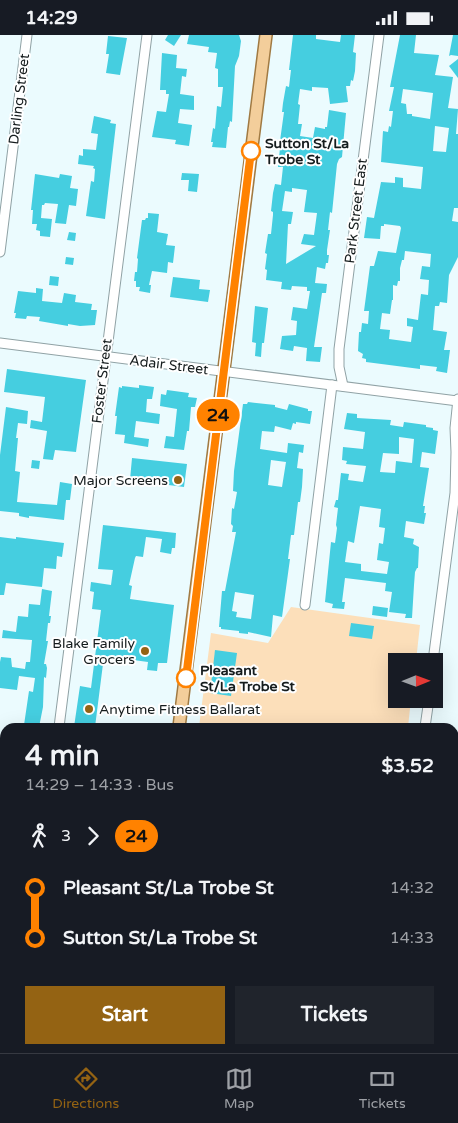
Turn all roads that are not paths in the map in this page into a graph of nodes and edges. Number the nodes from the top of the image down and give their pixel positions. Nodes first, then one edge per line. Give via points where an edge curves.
1 (27, 35) edge
2 (147, 35) edge
3 (266, 35) edge
4 (379, 35) edge
5 (0, 252) edge
6 (0, 343) edge
7 (105, 358) junction
8 (223, 372) junction
9 (332, 385) junction
10 (343, 386) junction
11 (458, 400) edge
12 (458, 482) edge
13 (455, 493) junction
14 (305, 605) dead end
15 (435, 653) edge
16 (428, 708) edge
17 (59, 723) edge
18 (179, 723) edge
19 (426, 723) edge

1 - 5 street, Darling Street
2 - 7 street, Foster Street
3 - 8 main road
4 - 10 street, Park Street East via 339,349
6 - 7 street, Adair Street
7 - 8 street, Adair Street
7 - 17 street, Foster Street
8 - 9 street, Adair Street
8 - 18 main road
9 - 10 street, Adair Street
9 - 14 street
10 - 11 street, Adair Street
11 - 13 street
12 - 13 street
13 - 15 street
16 - 19 street

